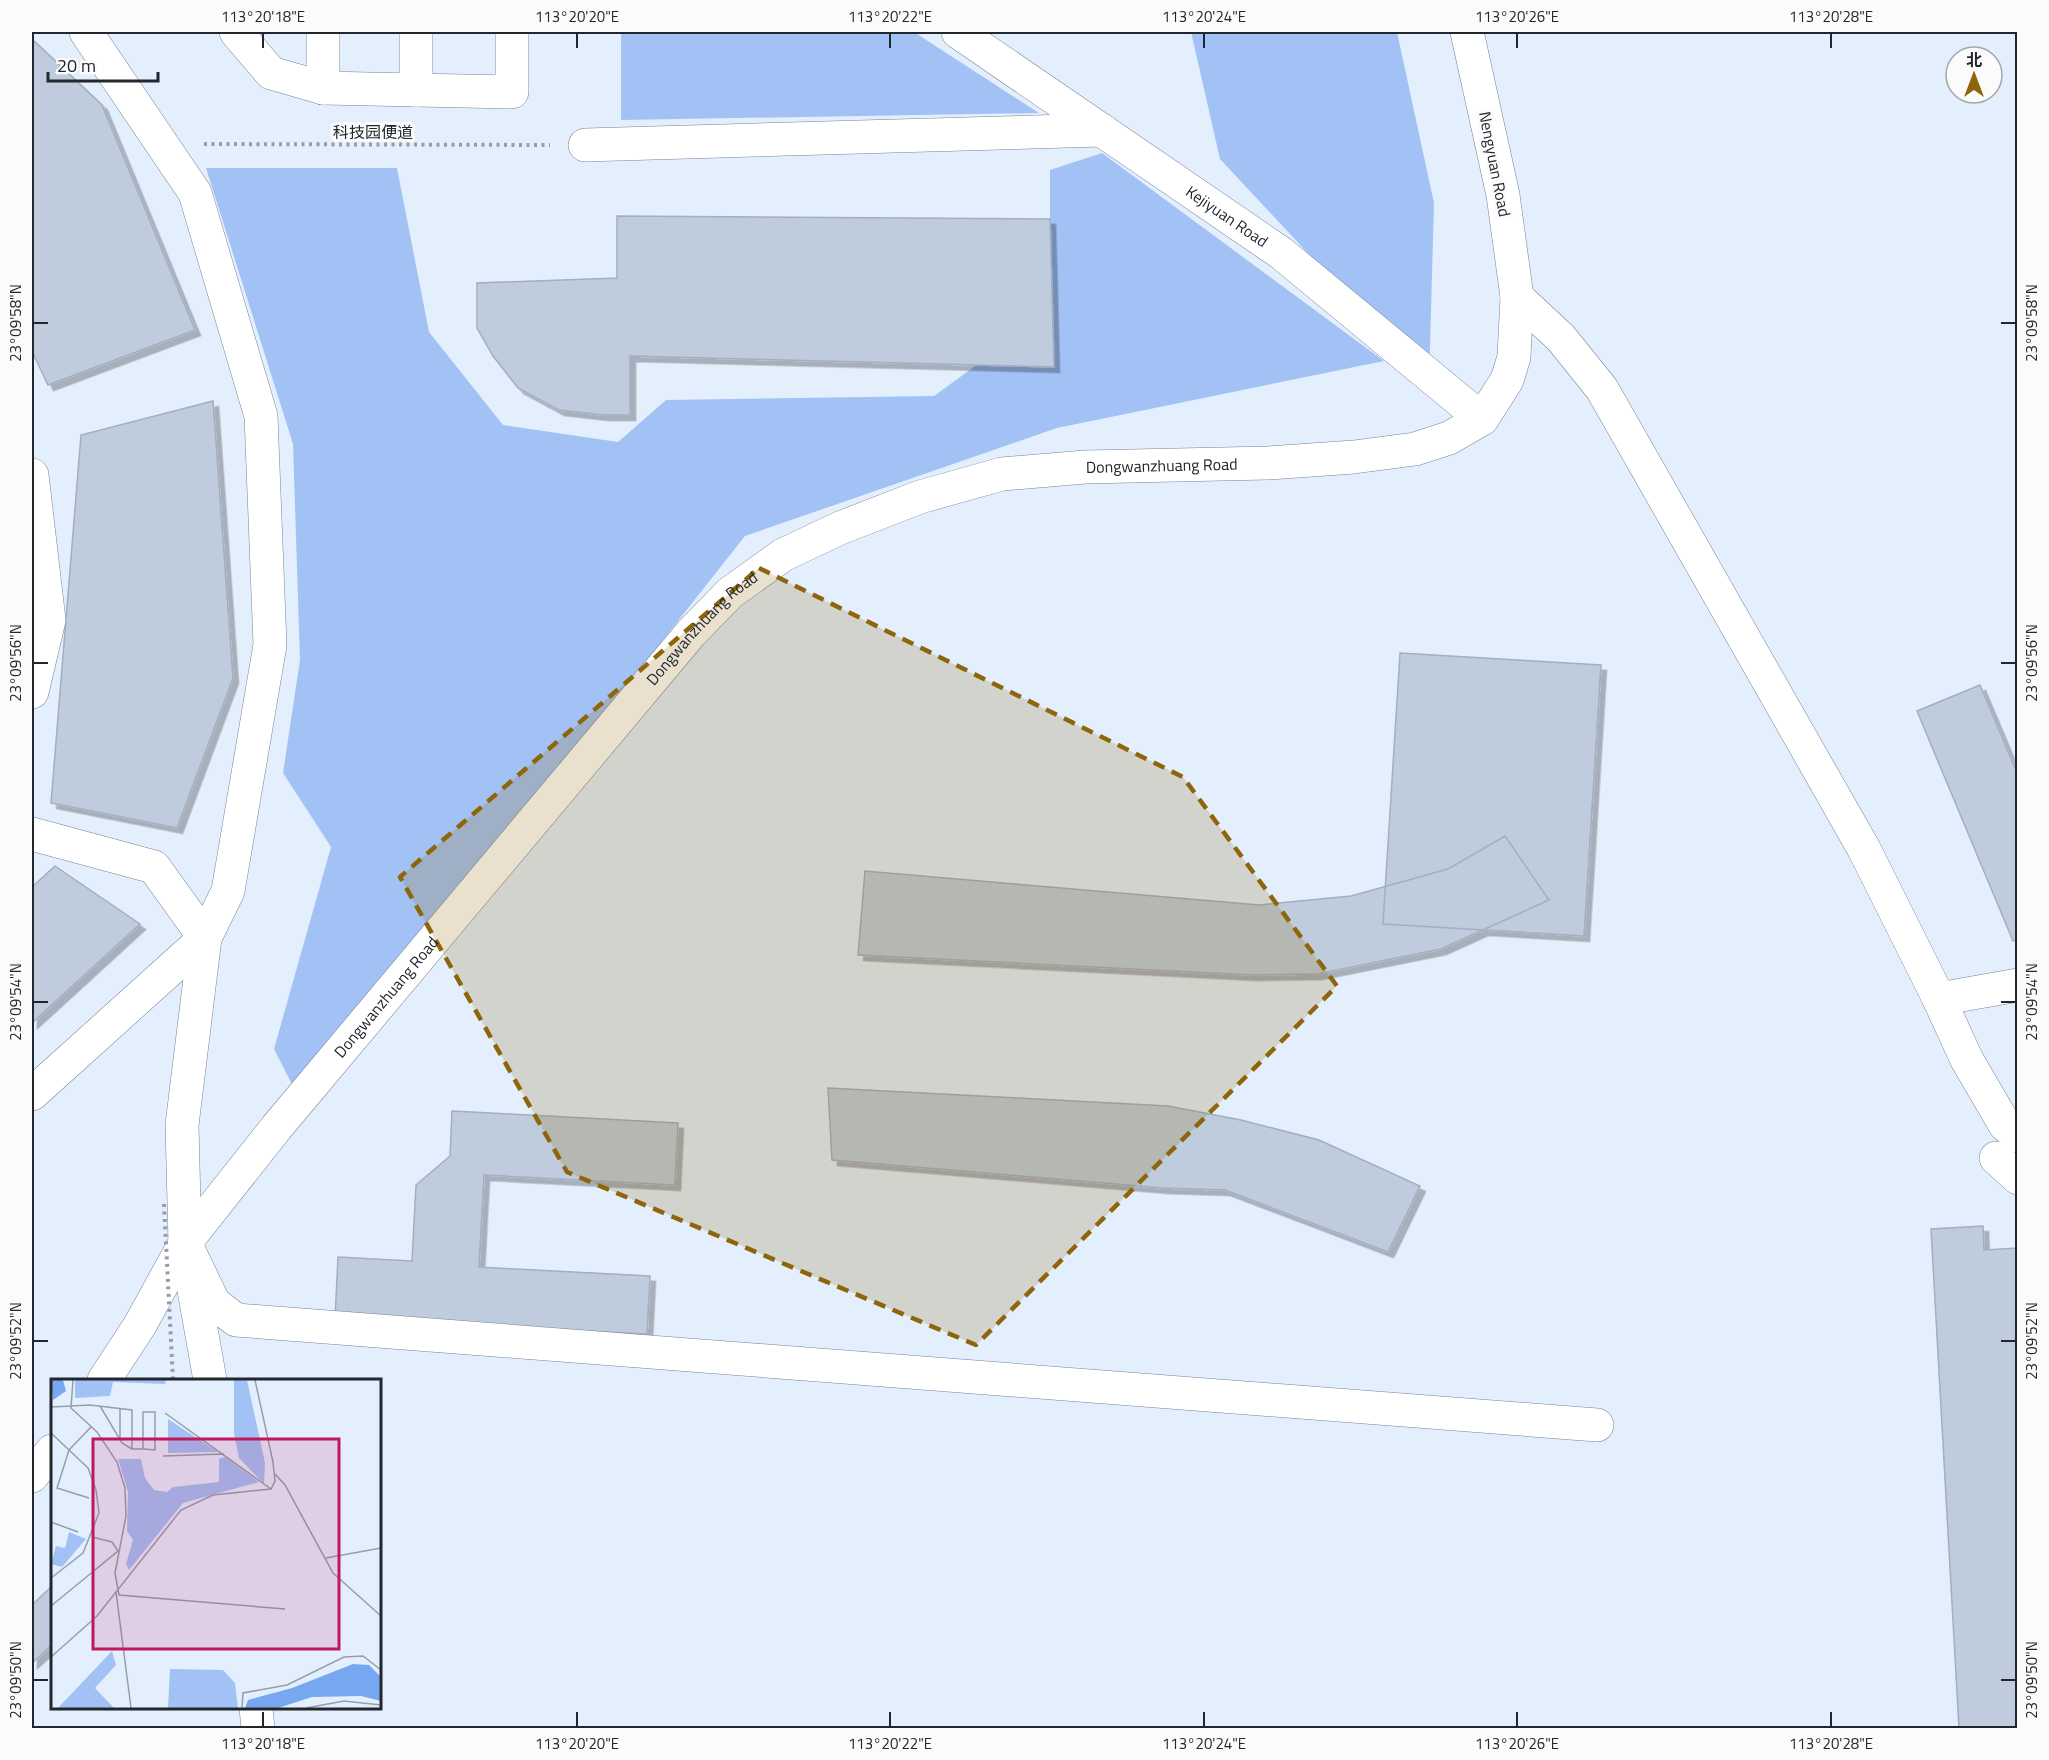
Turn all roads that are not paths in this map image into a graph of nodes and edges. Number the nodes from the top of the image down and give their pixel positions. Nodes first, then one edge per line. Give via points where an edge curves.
1 (86, 32) edge
2 (236, 32) edge
3 (323, 32) edge
4 (416, 32) edge
5 (512, 32) edge
6 (958, 32) edge
7 (1467, 32) edge
8 (323, 88) junction
9 (416, 90) junction
10 (1102, 130) junction
11 (585, 145) road end
12 (1516, 297) junction
13 (1482, 419) junction
14 (32, 475) edge
15 (32, 692) edge
16 (32, 834) edge
17 (205, 938) junction
18 (2018, 985) edge
19 (1939, 999) junction
20 (32, 1094) edge
21 (2009, 1149) edge
22 (185, 1244) junction
23 (105, 1379) edge
24 (210, 1379) edge
25 (1597, 1425) dead end
26 (51, 1452) edge
27 (32, 1476) edge
28 (256, 1709) edge
29 (258, 1728) edge

1 - 17 street via 195,193 261,416 270,645 228,891
2 - 8 street via 271,73
3 - 8 street
4 - 9 street
5 - 9 street via 512,92
6 - 10 street, Kejiyuan Road
7 - 12 street, Nengyuan Road via 1503,195
8 - 9 street
10 - 11 street
10 - 13 street, Kejiyuan Road via 1281,253
12 - 13 street, Dongwanzhuang Road via 1514,357 1507,380
12 - 19 street via 1561,338 1602,389 1864,849
13 - 22 street, Dongwanzhuang Road via 1449,438 1415,449 1354,457 1002,474 920,497 783,555 730,593 691,633 284,1119
14 - 15 street via 50,620
16 - 17 street via 154,867
17 - 20 street
17 - 22 street via 182,1125
18 - 19 street
19 - 21 street
22 - 23 street, Dongwanzhuang Road
22 - 24 street
22 - 25 street via 214,1303 236,1320
26 - 27 street
28 - 29 street

